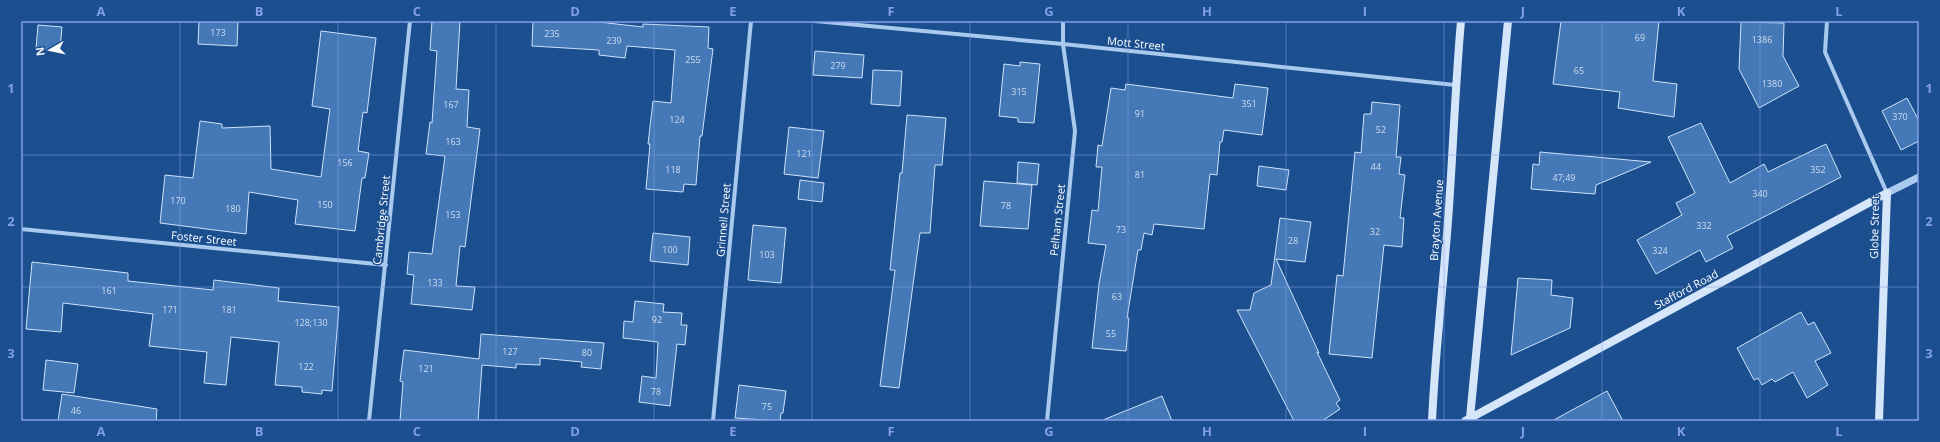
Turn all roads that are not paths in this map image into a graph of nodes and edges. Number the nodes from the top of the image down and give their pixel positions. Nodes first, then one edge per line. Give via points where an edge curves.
1 (410, 21) edge
2 (751, 21) edge
3 (815, 21) edge
4 (1062, 21) edge
5 (1461, 21) edge
6 (1508, 21) edge
7 (1827, 21) edge
8 (1063, 44) junction
9 (1455, 86) junction
10 (1919, 177) edge
11 (1887, 193) junction
12 (21, 229) edge
13 (386, 265) junction
14 (1469, 420) edge
15 (369, 421) edge
16 (713, 421) edge
17 (1047, 421) edge
18 (1432, 421) edge
19 (1879, 421) edge

1 - 13 street, Cambridge Street
2 - 16 street, Grinnell Street
3 - 8 street, Mott Street
4 - 8 street, Pelham Street
5 - 9 main road, Brayton Avenue
6 - 14 main road
7 - 11 street, Globe Street via 1825,52
8 - 9 street, Mott Street
8 - 17 street, Pelham Street via 1075,131
9 - 18 main road, Brayton Avenue
10 - 11 street, Stafford Road
11 - 14 main road, Stafford Road
11 - 19 main road, Globe Street
12 - 13 street, Foster Street
13 - 15 street, Cambridge Street

